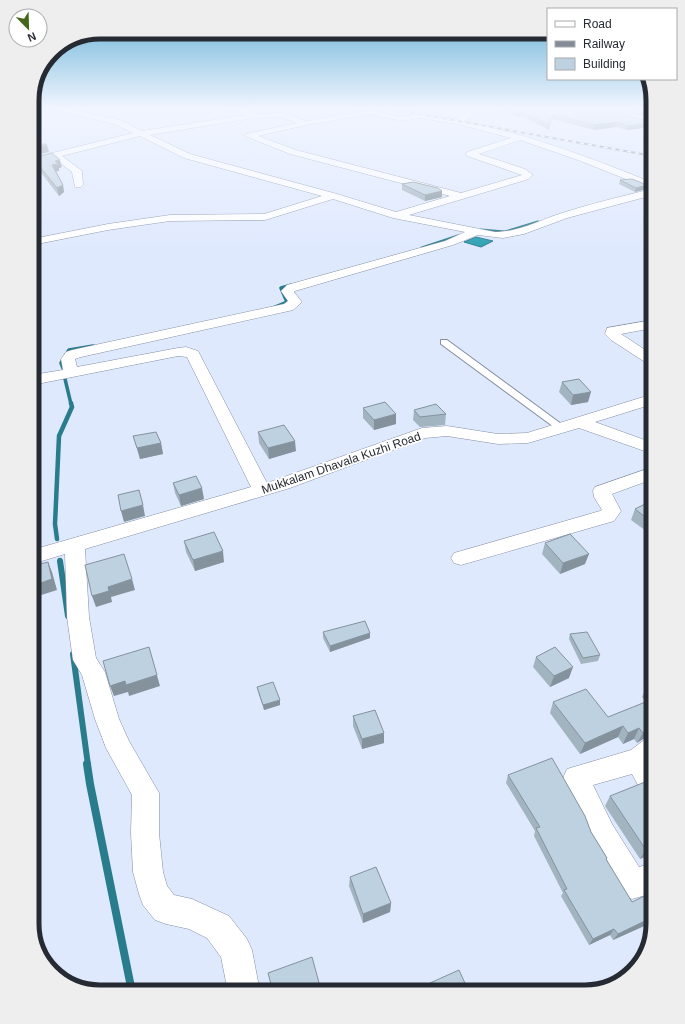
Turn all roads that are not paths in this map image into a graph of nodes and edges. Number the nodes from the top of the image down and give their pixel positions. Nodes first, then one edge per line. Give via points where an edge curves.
1 (51, 157) edge
2 (55, 157) edge
3 (190, 157) edge
4 (311, 157) edge
5 (479, 157) edge
6 (576, 157) edge
7 (39, 159) edge
8 (78, 185) dead end
9 (646, 185) edge
10 (646, 194) edge
11 (333, 196) junction
12 (460, 196) junction
13 (636, 196) junction
14 (646, 199) edge
15 (397, 216) junction
16 (476, 232) junction
17 (39, 241) edge
18 (646, 325) edge
19 (444, 342) dead end
20 (646, 356) edge
21 (71, 372) junction
22 (39, 379) edge
23 (646, 402) edge
24 (579, 422) junction
25 (561, 428) junction
26 (646, 446) edge
27 (646, 475) edge
28 (262, 491) junction
29 (75, 545) junction
30 (39, 555) edge
31 (461, 558) dead end
32 (645, 754) edge
33 (646, 880) edge
34 (243, 985) edge

1 - 7 street
2 - 8 street via 77,171
3 - 11 street
4 - 12 street
5 - 12 street via 528,175
6 - 9 street
10 - 13 street
11 - 15 street
11 - 17 street via 265,218 170,218
12 - 15 street
13 - 14 street
13 - 16 street via 506,235
15 - 16 street
16 - 21 street via 449,243 291,288 287,291 295,302 288,307 71,355 68,359
18 - 20 street via 612,331 612,334
19 - 25 lane
21 - 22 street
21 - 28 street via 178,352 193,354
23 - 24 street, Mukkalam Dhavala Kuzhi Road
24 - 25 street, Mukkalam Dhavala Kuzhi Road
24 - 26 street
25 - 28 street, Mukkalam Dhavala Kuzhi Road via 528,438 510,440 447,431 422,434
27 - 31 street via 602,490 603,497 612,511 608,516
28 - 29 street, Mukkalam Dhavala Kuzhi Road
29 - 30 street, Mukkalam Dhavala Kuzhi Road
29 - 34 street via 78,618 85,660 93,672 119,748 146,793 145,833 148,872 154,894 166,909 192,914 218,927 236,950
32 - 33 street via 576,778 602,834 632,884

